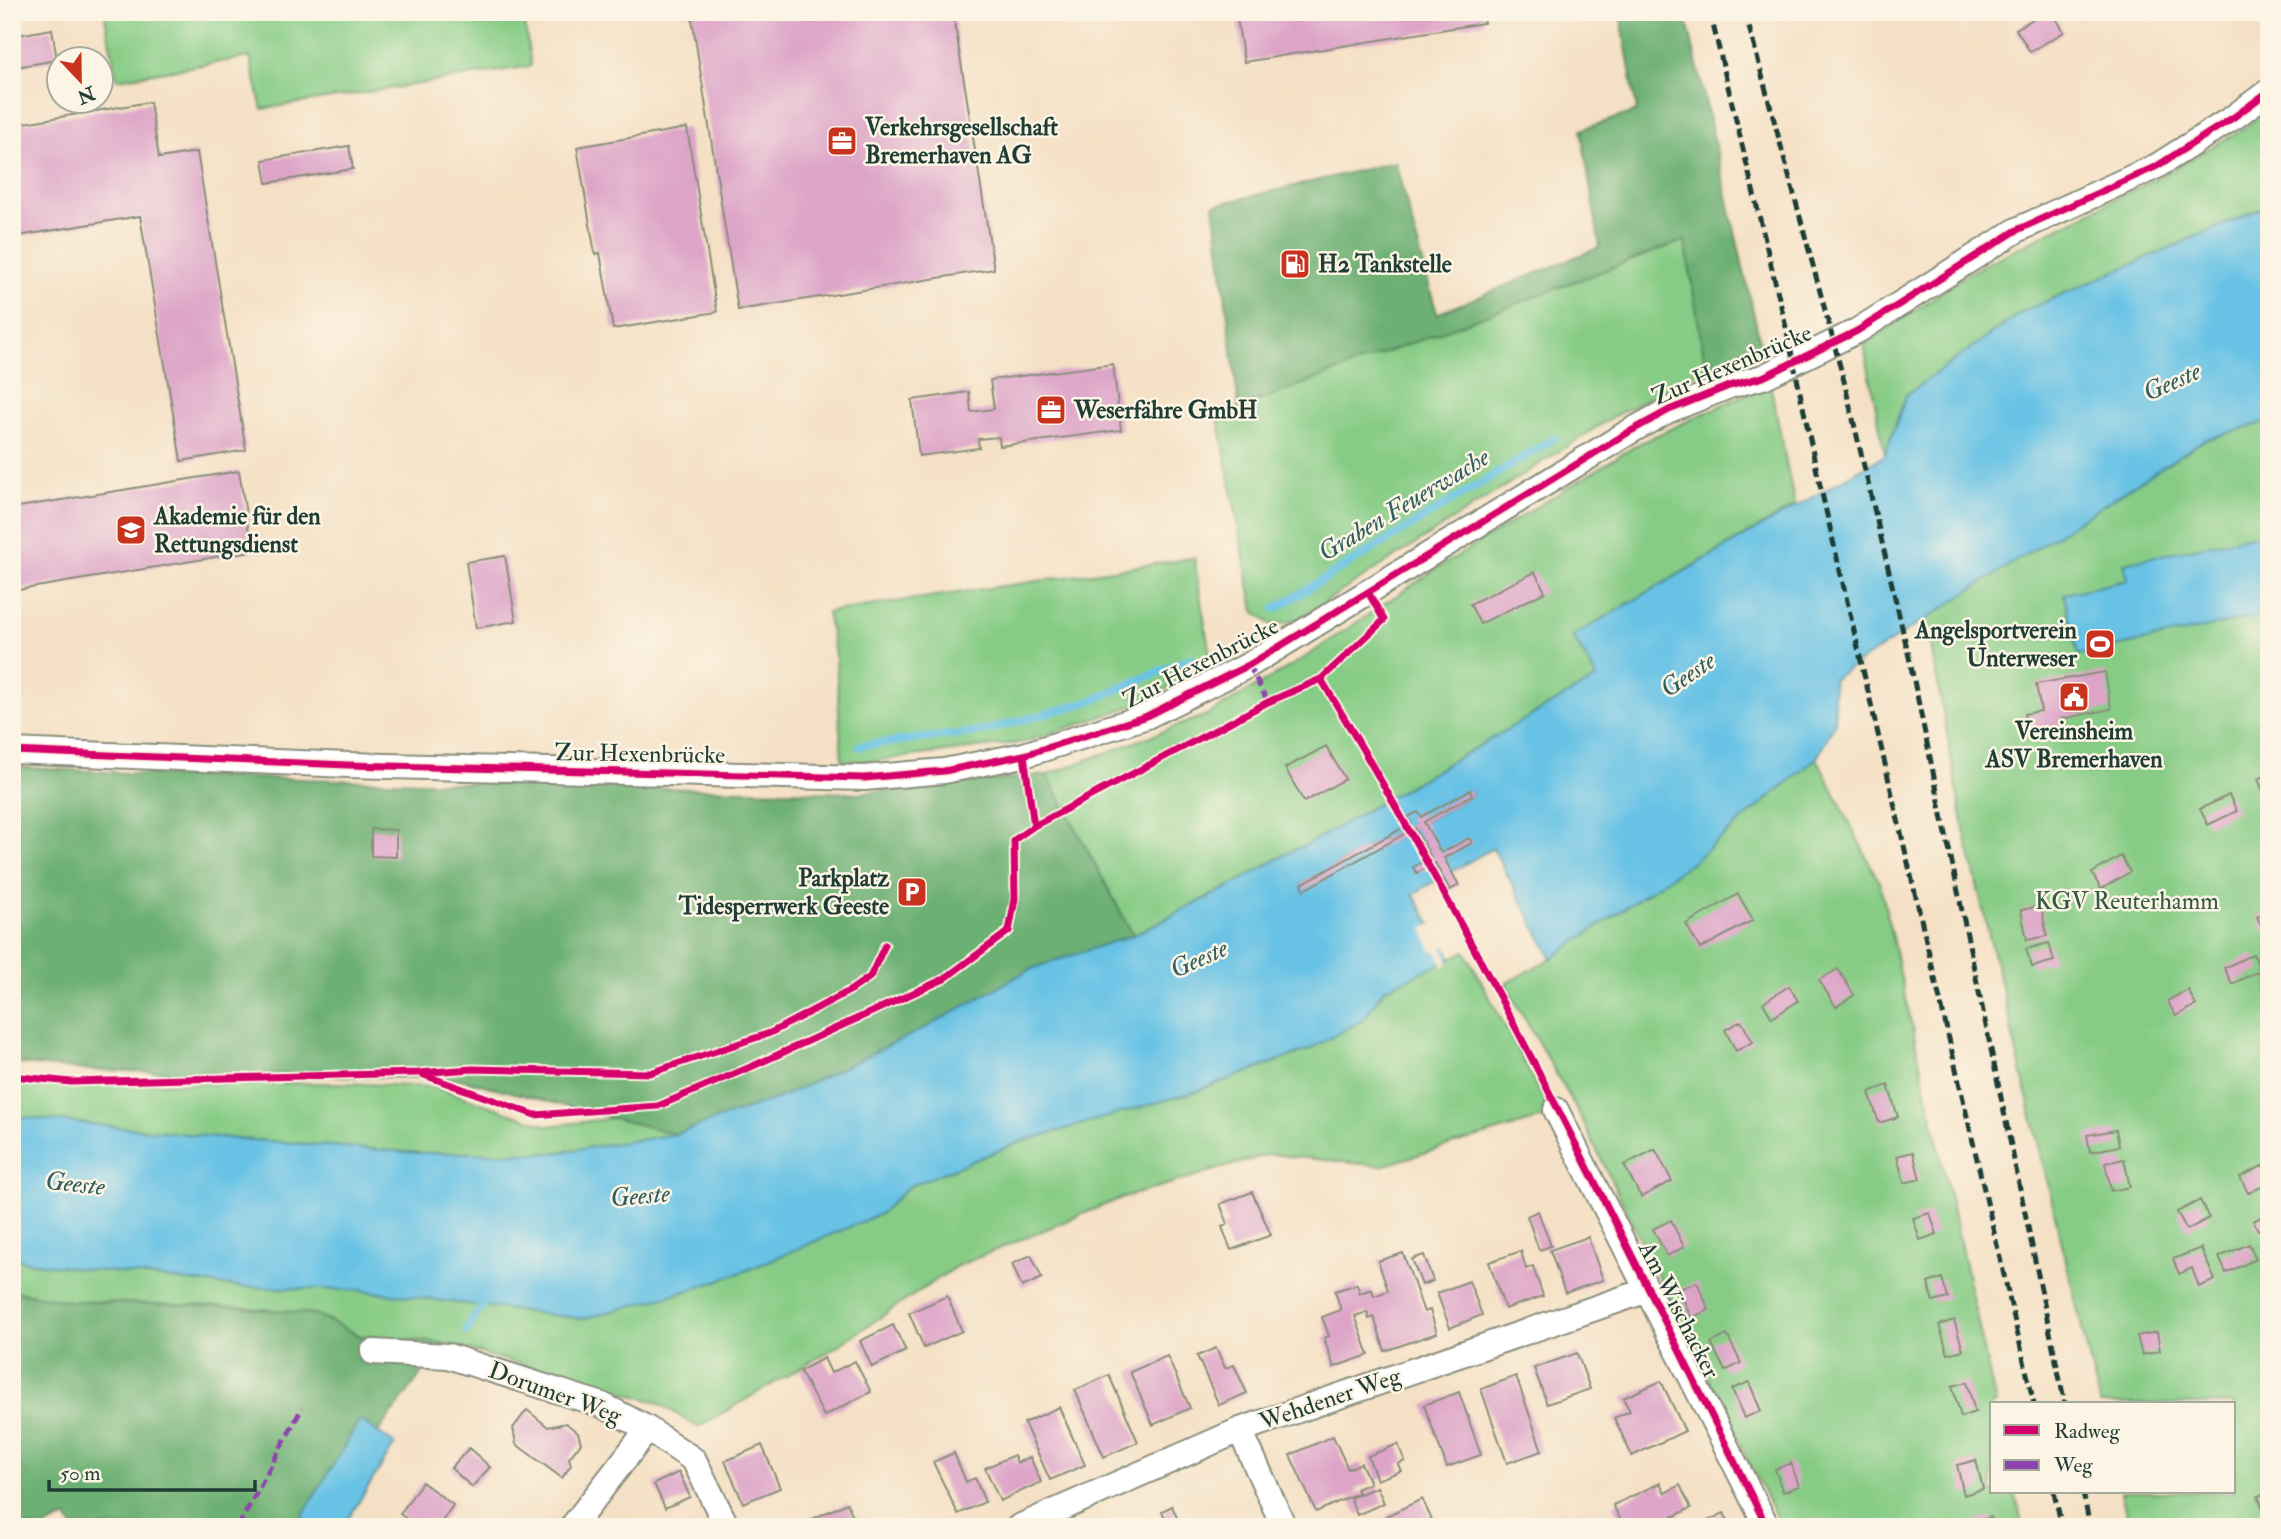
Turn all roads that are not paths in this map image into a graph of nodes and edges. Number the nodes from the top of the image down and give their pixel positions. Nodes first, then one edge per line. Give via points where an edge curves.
1 (2269, 91) edge
2 (12, 751) edge
3 (1556, 1110) dead end
4 (1648, 1290) junction
5 (373, 1352) dead end
6 (648, 1429) junction
7 (1240, 1430) junction
8 (572, 1527) edge
9 (727, 1527) edge
10 (1019, 1527) edge
11 (1284, 1527) edge
12 (1767, 1527) edge

1 - 2 street, Zur Hexenbrücke via 2157,166 2017,230 1857,331 1763,377 1669,410 1629,432 1249,665 1147,716 1024,755 944,771 864,778
3 - 4 street, Am Wischacker
4 - 7 street, Wehdener Weg
4 - 12 street, Am Wischacker
5 - 6 street, Dorumer Weg via 448,1356 602,1405
6 - 8 street
6 - 9 street, Dorumer Weg via 694,1460
7 - 10 street, Wehdener Weg
7 - 11 street

